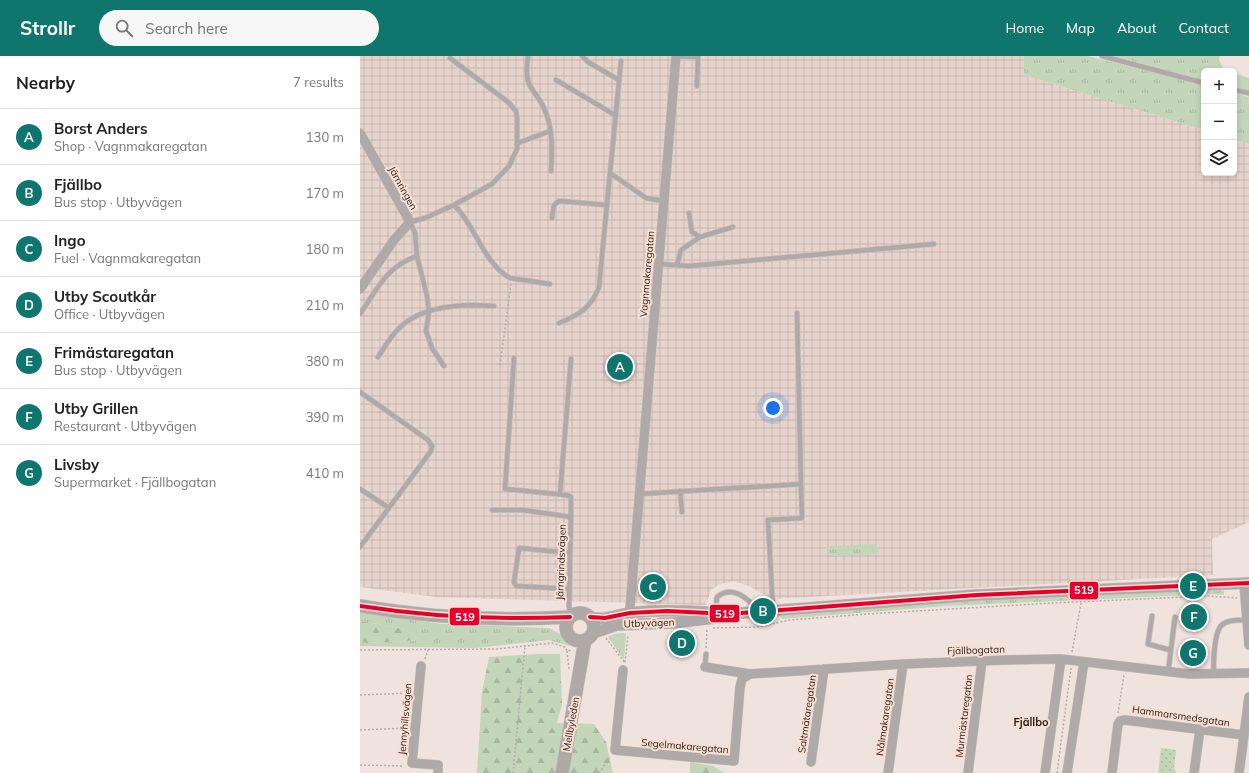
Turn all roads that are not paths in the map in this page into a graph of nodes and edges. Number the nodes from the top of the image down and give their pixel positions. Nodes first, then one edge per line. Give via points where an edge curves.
1 (528, 56) edge
2 (582, 56) edge
3 (676, 56) edge
4 (1102, 56) edge
5 (698, 57) edge
6 (450, 58) dead end
7 (621, 61) dead end
8 (556, 80) dead end
9 (619, 80) junction
10 (1201, 82) edge
11 (697, 86) dead end
12 (1237, 91) edge
13 (1249, 93) edge
14 (615, 115) junction
15 (550, 131) junction
16 (360, 133) edge
17 (518, 143) junction
18 (551, 172) dead end
19 (610, 174) junction
20 (665, 201) junction
21 (454, 205) junction
22 (607, 205) junction
23 (689, 213) dead end
24 (552, 218) dead end
25 (410, 222) junction
26 (733, 227) dead end
27 (700, 237) junction
28 (934, 244) dead end
29 (417, 256) junction
30 (659, 264) junction
31 (677, 265) junction
32 (550, 284) dead end
33 (360, 289) edge
34 (494, 306) dead end
35 (428, 312) junction
36 (797, 313) dead end
37 (360, 314) edge
38 (559, 323) dead end
39 (378, 357) dead end
40 (514, 358) dead end
41 (571, 359) dead end
42 (444, 366) dead end
43 (360, 392) edge
44 (801, 484) junction
45 (360, 489) edge
46 (680, 491) junction
47 (560, 494) junction
48 (639, 494) junction
49 (389, 508) junction
50 (492, 510) dead end
51 (682, 512) dead end
52 (571, 517) junction
53 (360, 547) edge
54 (570, 553) junction
55 (1247, 584) edge
56 (569, 589) junction
57 (360, 606) edge
58 (773, 610) junction
59 (759, 611) junction
60 (715, 615) junction
61 (571, 616) junction
62 (1152, 616) dead end
63 (590, 617) junction
64 (1176, 617) dead end
65 (525, 620) junction
66 (1247, 620) junction
67 (629, 623) junction
68 (586, 638) junction
69 (1249, 645) edge
70 (1170, 650) junction
71 (706, 654) dead end
72 (1068, 660) junction
73 (982, 661) junction
74 (1084, 662) junction
75 (903, 664) junction
76 (421, 666) dead end
77 (705, 667) joint
78 (824, 669) junction
79 (623, 670) dead end
80 (1168, 672) junction
81 (1249, 673) edge
82 (750, 674) junction
83 (1214, 675) junction
84 (1249, 697) edge
85 (1200, 729) junction
86 (1244, 735) junction
87 (811, 762) dead end
88 (438, 773) edge
89 (562, 773) edge
90 (888, 773) edge
91 (968, 773) edge
92 (1045, 773) edge
93 (1067, 773) edge
94 (1112, 773) edge
95 (1194, 773) edge
96 (1239, 773) edge

1 - 15 lane via 526,80 544,109
2 - 9 lane
3 - 5 lane
3 - 20 street, Vagnmakaregatan
4 - 10 lane
5 - 11 lane
6 - 17 lane via 513,106 517,118
7 - 9 lane
8 - 14 lane
9 - 14 lane
12 - 13 lane
14 - 19 lane
15 - 17 lane
15 - 18 lane
16 - 25 street, Järnringen
17 - 21 lane via 515,156 501,176 492,184
19 - 20 lane via 646,198
19 - 22 lane
20 - 30 street, Vagnmakaregatan
21 - 25 lane via 426,218
21 - 32 lane via 494,264 510,278
22 - 24 lane via 559,201 554,205
22 - 38 lane via 602,269 595,297 584,312
23 - 27 lane via 692,232
25 - 29 lane via 417,239
25 - 33 street, Järnringen via 394,240
26 - 27 lane
27 - 31 lane via 681,250
28 - 31 lane via 690,266
29 - 35 lane via 427,296
29 - 37 lane via 391,270
30 - 31 lane
30 - 48 street, Vagnmakaregatan
34 - 35 lane via 471,305
35 - 39 lane via 405,323
35 - 42 lane via 428,340
36 - 44 lane
40 - 47 lane via 505,489
41 - 47 lane
43 - 49 lane via 428,440 432,446 431,451
44 - 46 lane
44 - 58 lane via 802,518 768,520
45 - 49 lane
46 - 48 lane
46 - 51 lane
47 - 52 lane via 571,497
48 - 67 street, Vagnmakaregatan
49 - 53 lane
50 - 52 lane, Järngrindsvägen via 523,510
52 - 54 lane, Järngrindsvägen
54 - 56 lane, Järngrindsvägen
54 - 56 lane via 519,548 514,582 516,586
55 - 58 street, Utbyvägen via 977,595
55 - 66 street
56 - 61 lane, Järngrindsvägen
57 - 65 main road, Utbyvägen via 451,617
58 - 59 street, Utbyvägen
59 - 60 street, Utbyvägen
59 - 60 lane via 746,597 730,592 717,597
60 - 67 street, Utbyvägen via 692,611
61 - 63 main road, Utbyvägen via 583,613
61 - 65 main road, Utbyvägen
61 - 68 main road via 566,624
62 - 70 lane via 1148,644
63 - 67 street, Utbyvägen
63 - 68 main road via 594,625
64 - 70 lane
65 - 68 main road, Utbyvägen
66 - 69 street
66 - 83 lane via 1232,621 1223,624 1217,630
67 - 68 street, Utbyvägen via 612,626
68 - 89 main road, Mellbyleden
70 - 80 lane
71 - 77 lane
72 - 73 street, Fjällbogatan
72 - 74 street, Fjällbogatan
72 - 92 street
73 - 75 street, Fjällbogatan
73 - 91 street, Murmästaregatan
74 - 80 street, Fjällbogatan
74 - 93 street
75 - 78 street, Fjällbogatan
75 - 90 street, Nålmakaregatan
76 - 88 street, Jennyhillsvägen via 412,763 438,765
77 - 82 street, Fjällbogatan
78 - 82 street, Fjällbogatan
78 - 87 street, Saltmätaregatan
79 - 82 street, Segelmakaregatan via 615,750 734,761 740,687 742,679
80 - 83 street, Fjällbogatan
81 - 83 street, Fjällbogatan
84 - 86 street
85 - 86 street, Hammarsmedsgatan
85 - 94 street, Hammarsmedsgatan via 1120,721
85 - 95 street
86 - 96 street

